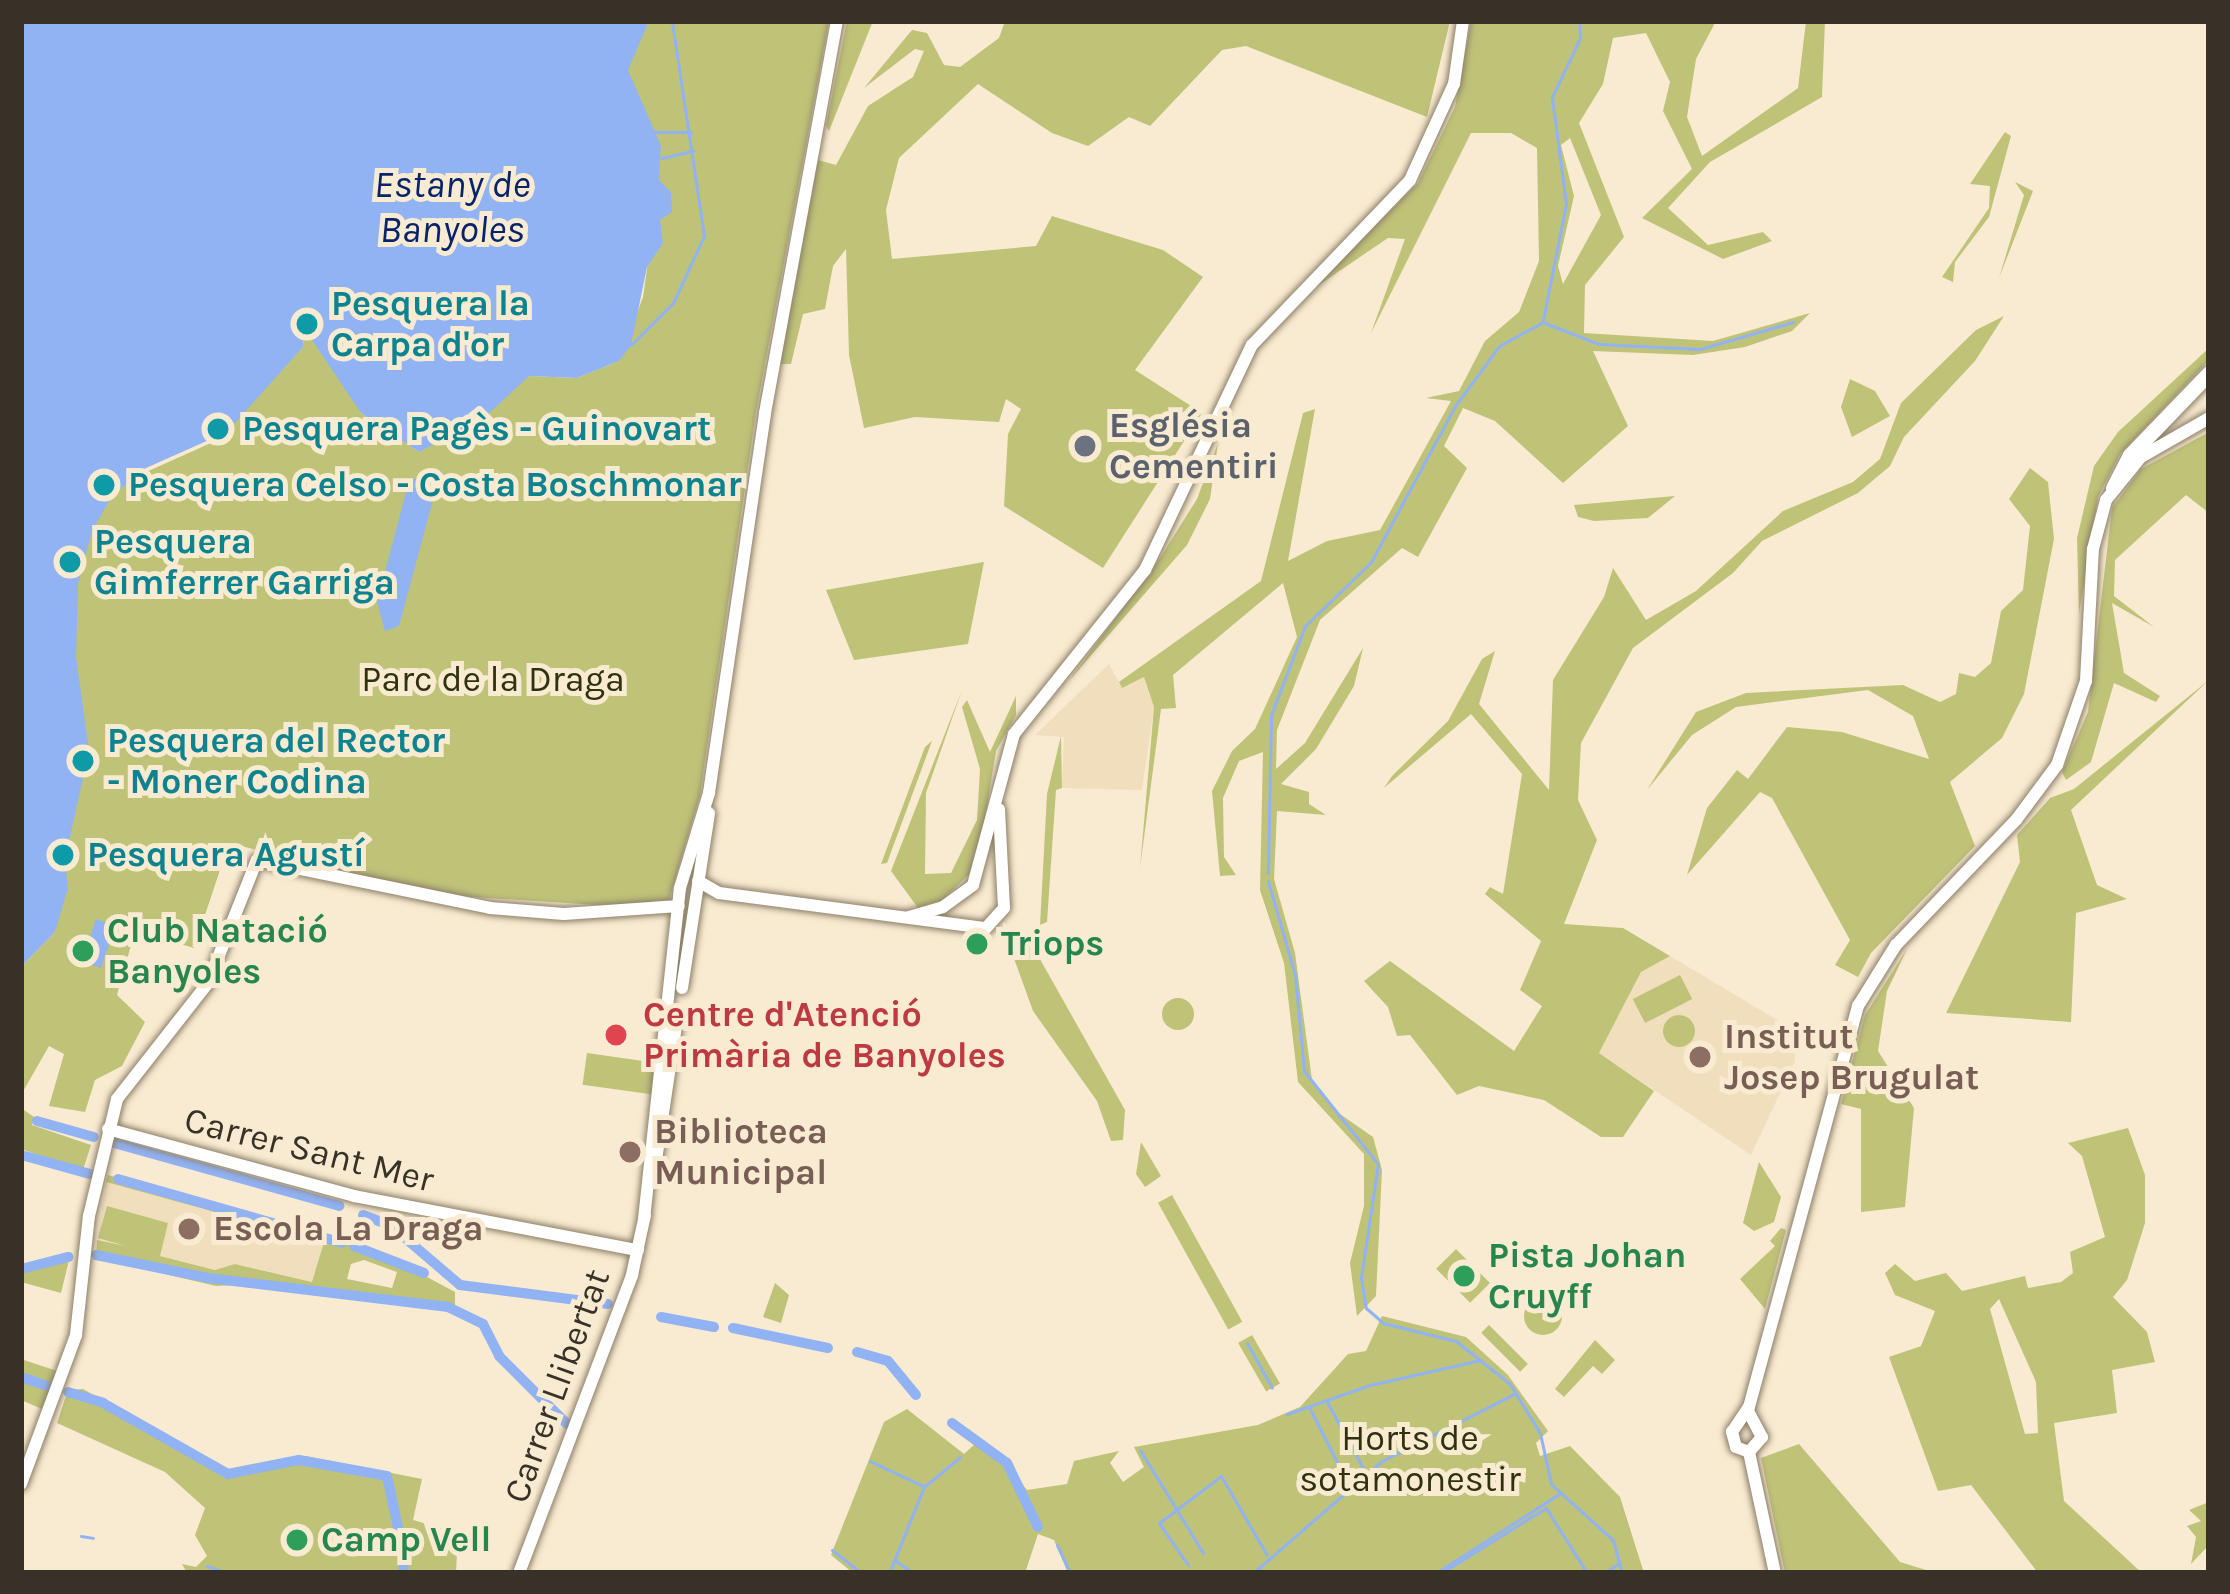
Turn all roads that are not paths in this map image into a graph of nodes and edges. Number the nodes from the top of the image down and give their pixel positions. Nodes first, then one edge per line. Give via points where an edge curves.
1 (837, 21) edge
2 (1463, 21) edge
3 (2209, 373) edge
4 (2209, 418) edge
5 (2113, 488) junction
6 (999, 784) junction
7 (973, 885) junction
8 (694, 893) junction
9 (960, 898) junction
10 (1003, 898) junction
11 (909, 917) junction
12 (964, 920) junction
13 (108, 1129) junction
14 (644, 1219) junction
15 (638, 1250) junction
16 (1751, 1417) junction
17 (1749, 1452) junction
18 (21, 1484) edge
19 (519, 1573) edge
20 (1775, 1573) edge

1 - 8 main road via 765,413
2 - 6 main road via 1454,84 1410,180 1252,345 1144,569 1029,712
3 - 5 highway via 2130,455
4 - 5 main road via 2141,458
5 - 16 main road via 2096,532 2088,667 2073,730 2041,790 1896,945 1858,1006
6 - 7 main road
6 - 10 main road
7 - 9 main road
7 - 10 main road via 991,885
8 - 11 main road
8 - 13 main road via 564,914 490,908 257,860 208,983 128,1077
8 - 14 main road, Carrer Llibertat
8 - 14 main road, Carrer Llibertat
9 - 11 main road
9 - 12 main road
10 - 12 main road via 991,926
11 - 12 main road
13 - 15 main road, Carrer Sant Mer via 354,1196
13 - 18 main road via 89,1216 81,1316
14 - 15 main road, Carrer Llibertat
15 - 19 main road, Carrer Llibertat
16 - 17 main road via 1762,1437
16 - 17 main road via 1732,1442
17 - 20 main road

